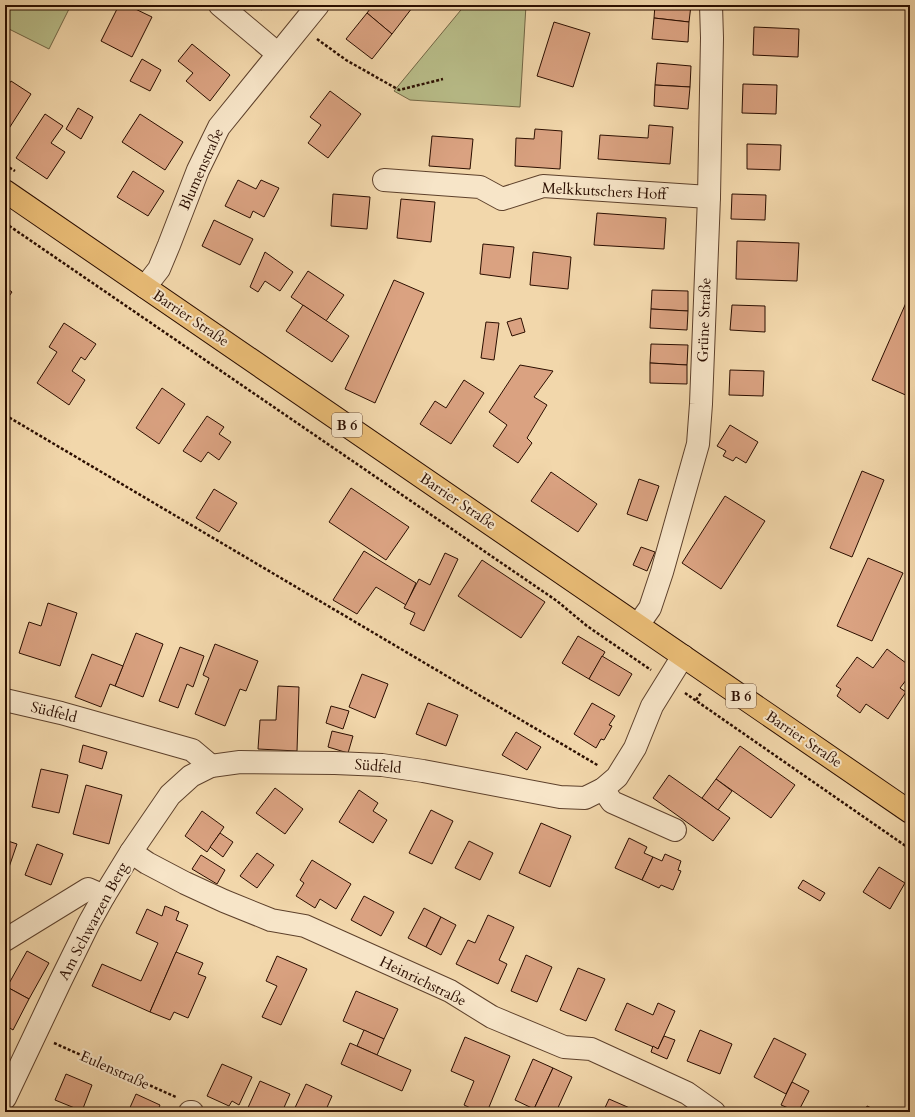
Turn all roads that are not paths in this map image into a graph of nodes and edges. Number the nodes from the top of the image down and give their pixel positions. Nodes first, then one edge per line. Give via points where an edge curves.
1 (220, 5) edge
2 (318, 5) edge
3 (711, 5) edge
4 (278, 54) junction
5 (384, 180) dead end
6 (5, 190) edge
7 (709, 197) junction
8 (145, 287) junction
9 (638, 625) junction
10 (683, 656) junction
11 (5, 700) edge
12 (211, 766) junction
13 (610, 783) junction
14 (910, 812) edge
15 (675, 830) dead end
16 (131, 852) junction
17 (104, 896) junction
18 (5, 940) edge
19 (5, 1098) edge
20 (714, 1112) edge

1 - 4 street
2 - 4 street, Blumenstraße
3 - 7 street, Grüne Straße
4 - 8 street, Blumenstraße via 219,127 198,170 159,269
5 - 7 street, Melkkutschers Hoff via 480,187 502,199 543,186
6 - 8 main road, Barrier Straße / B 6
7 - 9 street, Grüne Straße via 698,444 662,572 650,608
8 - 9 main road, Barrier Straße / B 6
9 - 10 main road, Barrier Straße / B 6
10 - 13 street via 652,706 635,748
10 - 14 main road, Barrier Straße / B 6
11 - 12 street, Südfeld via 192,750
12 - 13 street, Südfeld via 240,762 382,765 560,797 585,798
12 - 16 street, Am Schwarzen Berg via 191,776 170,795
13 - 15 street via 612,802
16 - 17 street, Am Schwarzen Berg
16 - 20 street, Heinrichstraße via 147,863 218,898 271,920 305,926 450,991 492,1017 564,1047 598,1052 687,1093
17 - 18 street via 88,889
17 - 19 street, Am Schwarzen Berg

